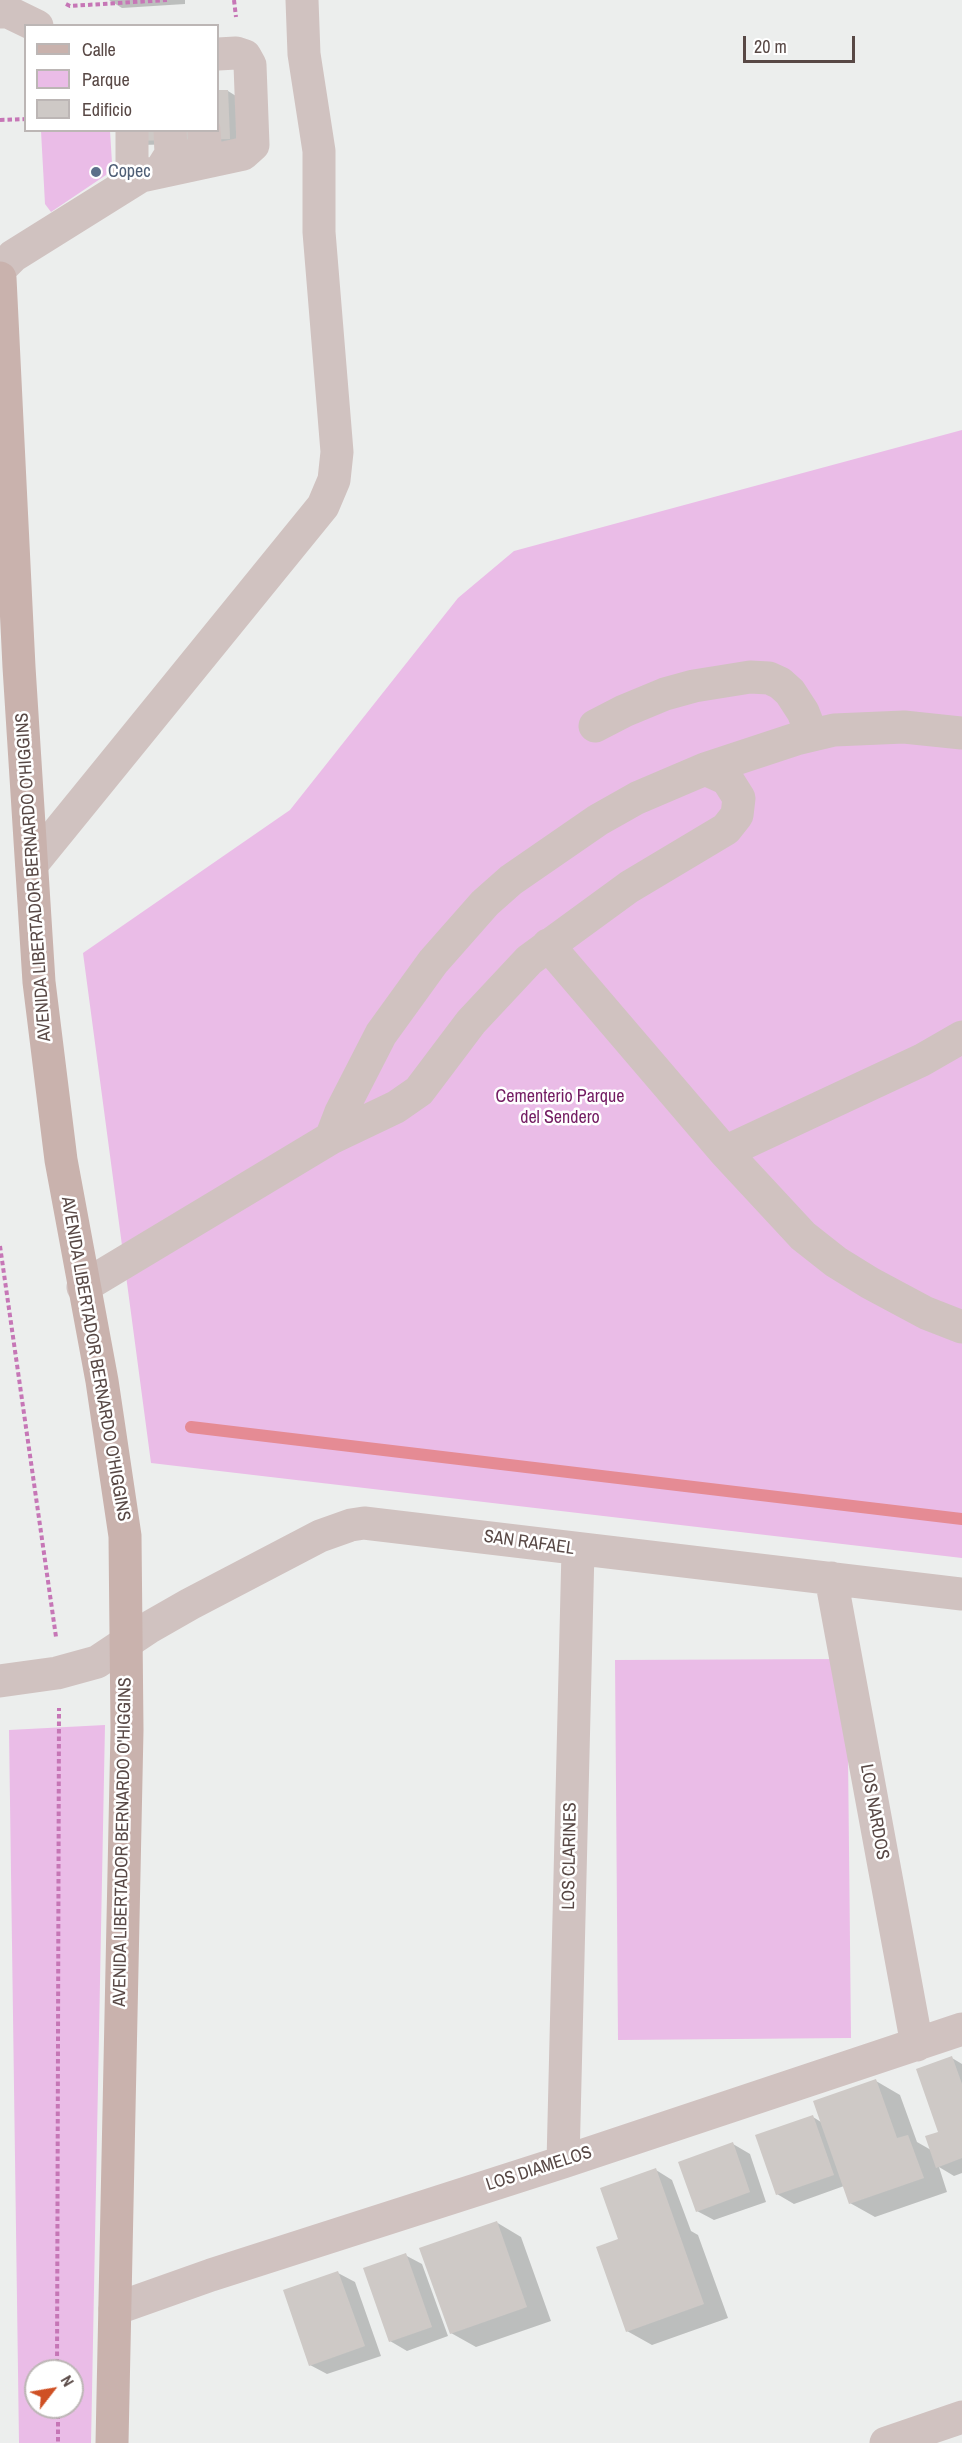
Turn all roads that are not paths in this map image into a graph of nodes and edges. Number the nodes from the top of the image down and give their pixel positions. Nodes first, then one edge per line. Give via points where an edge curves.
1 (302, 0) edge
2 (0, 12) edge
3 (33, 24) edge
4 (219, 54) edge
5 (132, 132) edge
6 (170, 132) edge
7 (204, 132) edge
8 (174, 168) junction
9 (120, 189) junction
10 (0, 269) edge
11 (0, 278) edge
12 (595, 726) dead end
13 (962, 733) edge
14 (812, 735) junction
15 (705, 769) junction
16 (32, 864) junction
17 (548, 945) junction
18 (962, 1037) edge
19 (331, 1138) junction
20 (725, 1152) junction
21 (83, 1287) junction
22 (962, 1327) edge
23 (578, 1550) junction
24 (831, 1578) junction
25 (962, 1594) edge
26 (125, 1645) junction
27 (0, 1681) edge
28 (962, 2029) edge
29 (917, 2045) junction
30 (563, 2162) junction
31 (115, 2310) junction
32 (962, 2417) edge
33 (112, 2443) edge
34 (886, 2443) edge

1 - 16 street via 304,54 319,151 319,232 337,452 334,480 323,506
2 - 3 street
4 - 8 street via 245,56 250,65 253,145 243,154
5 - 9 street via 132,166
6 - 8 street
7 - 8 street via 205,144
8 - 9 street via 141,176
9 - 10 street via 13,255
11 - 16 main road, AVENIDA LIBERTADOR BERNARDO O'HIGGINS
12 - 14 street via 665,694 750,676 769,678 790,692
13 - 14 street via 904,727 834,730
14 - 15 street
15 - 17 street via 727,779 734,788 739,806 733,822 629,887
15 - 19 street via 637,798 598,820 511,880 485,903 433,962 381,1034
16 - 21 main road, AVENIDA LIBERTADOR BERNARDO O'HIGGINS via 39,982 58,1136
17 - 19 street via 498,991 419,1091 396,1107
17 - 20 street
18 - 20 street via 922,1060
19 - 21 street
20 - 22 street via 803,1236 836,1262 898,1300
21 - 26 main road, AVENIDA LIBERTADOR BERNARDO O'HIGGINS via 102,1381 124,1536
23 - 24 street, SAN RAFAEL
23 - 26 street, SAN RAFAEL via 378,1523 351,1524 320,1536 190,1604
23 - 30 street, LOS CLARINES
24 - 25 street, SAN RAFAEL
24 - 29 street, LOS NARDOS
26 - 27 street, SAN RAFAEL via 97,1662 57,1673
26 - 31 main road, AVENIDA LIBERTADOR BERNARDO O'HIGGINS via 127,1730
28 - 29 street, LOS DIAMELOS
29 - 30 street, LOS DIAMELOS
30 - 31 street, LOS DIAMELOS via 211,2275
31 - 33 main road, AVENIDA LIBERTADOR BERNARDO O'HIGGINS
32 - 34 street

